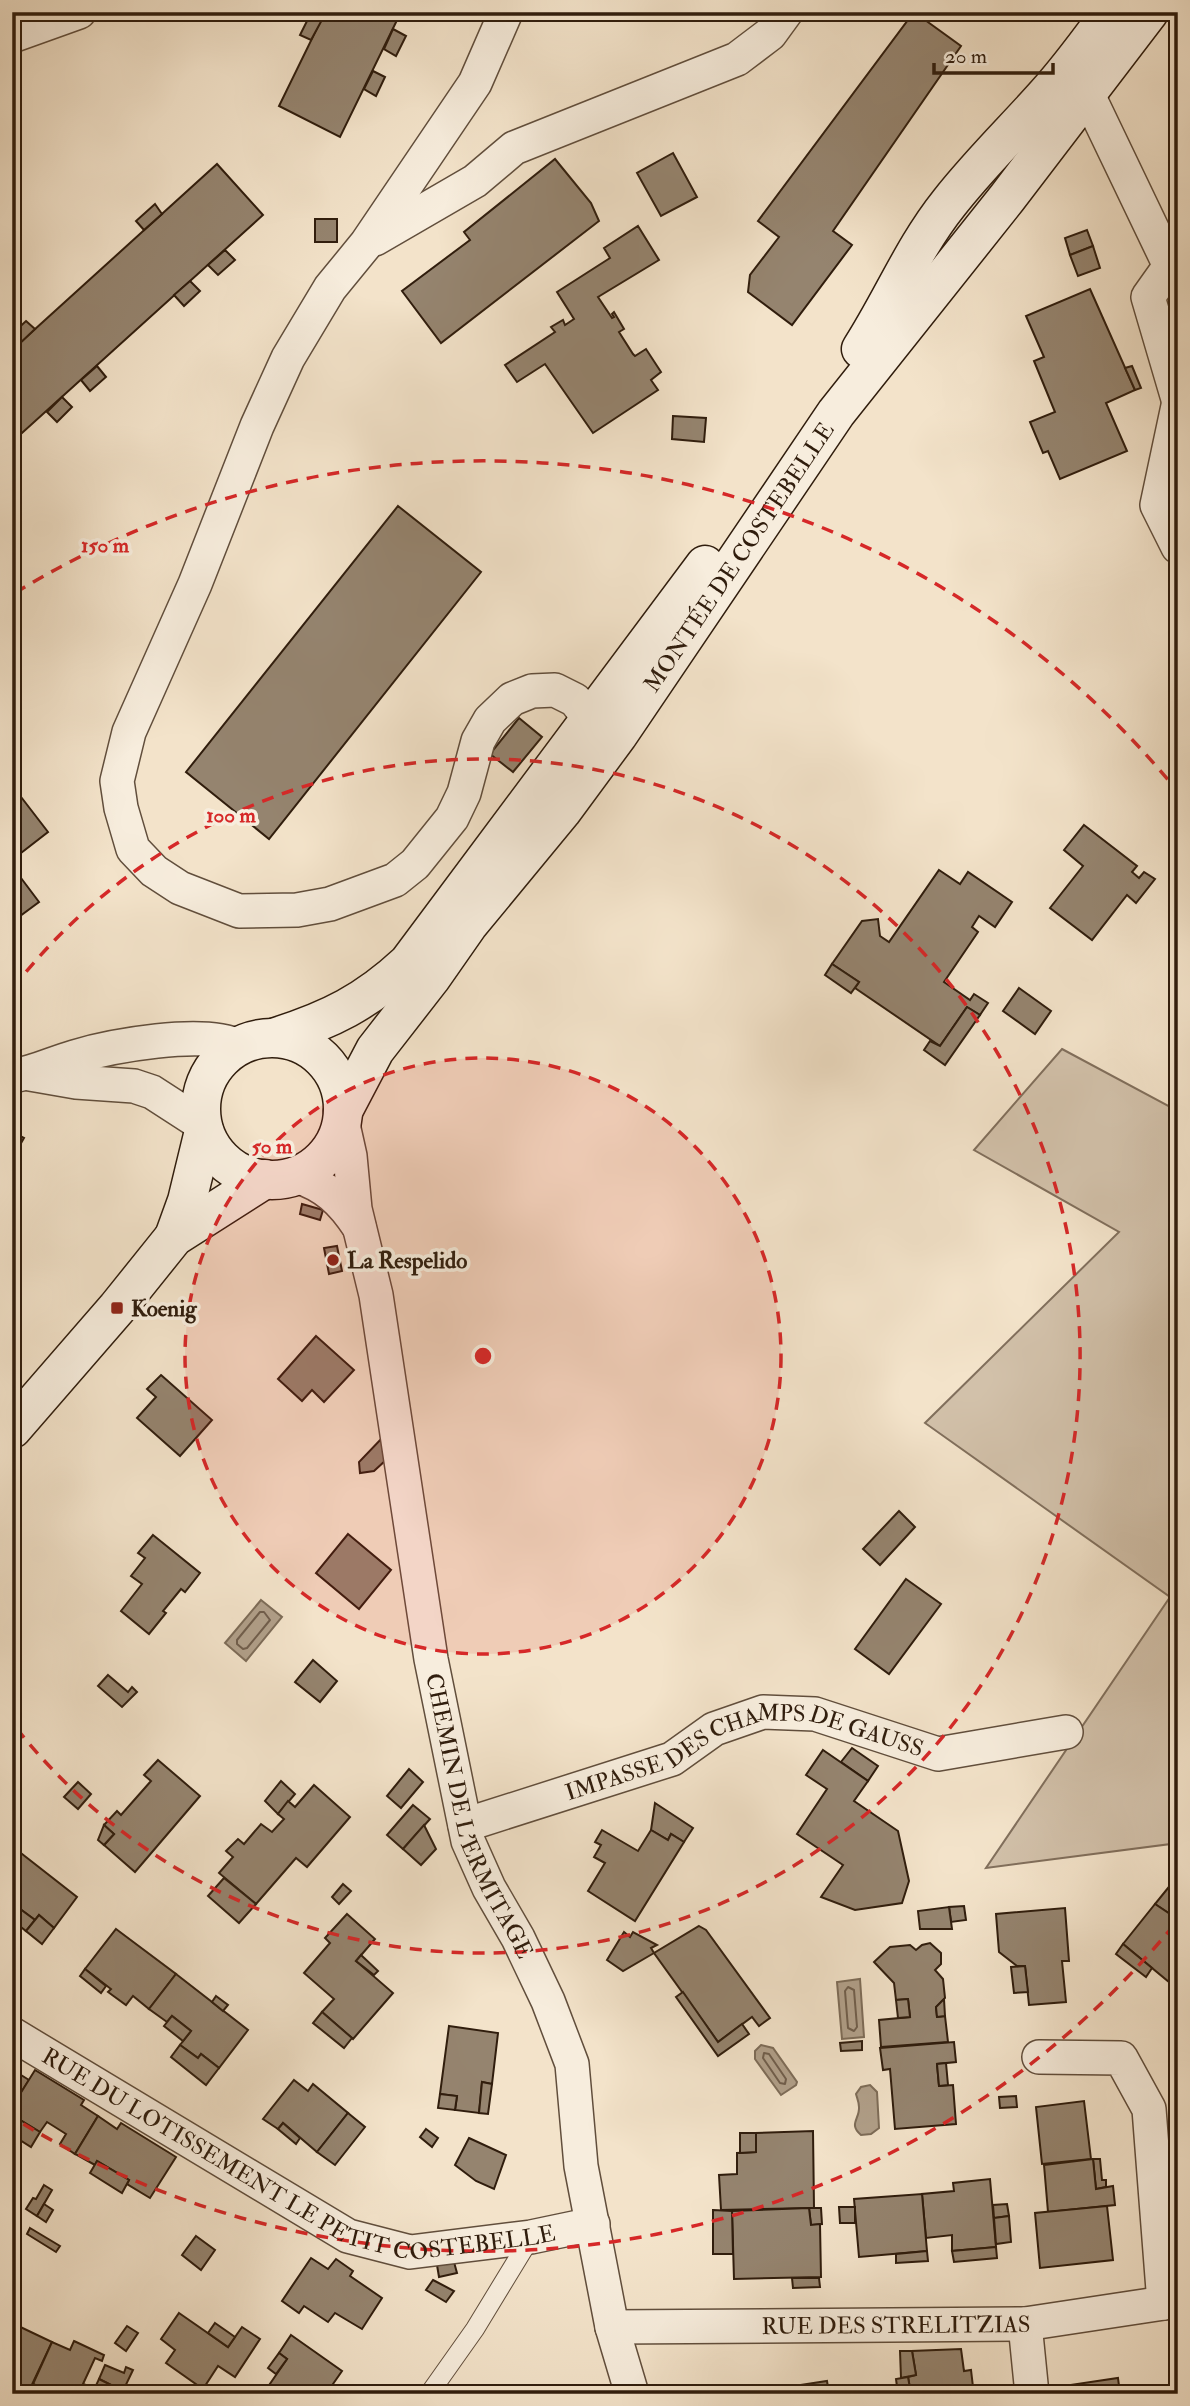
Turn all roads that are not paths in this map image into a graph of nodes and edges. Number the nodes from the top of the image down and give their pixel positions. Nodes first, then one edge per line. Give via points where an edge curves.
1 (79, 12) edge
2 (506, 12) edge
3 (786, 12) edge
4 (1111, 12) edge
5 (1149, 12) edge
6 (12, 36) edge
7 (1080, 77) junction
8 (366, 244) junction
9 (1174, 264) edge
10 (1178, 399) edge
11 (1178, 406) edge
12 (1178, 547) edge
13 (589, 718) junction
14 (522, 856) junction
15 (276, 1037) junction
16 (238, 1046) junction
17 (20, 1075) edge
18 (343, 1115) junction
19 (203, 1128) junction
20 (280, 1178) junction
21 (359, 1227) junction
22 (174, 1237) junction
23 (12, 1429) edge
24 (1066, 1732) dead end
25 (465, 1825) junction
26 (12, 2034) edge
27 (1039, 2057) dead end
28 (593, 2224) junction
29 (531, 2237) junction
30 (1171, 2301) edge
31 (1025, 2324) junction
32 (612, 2327) junction
33 (429, 2394) edge
34 (632, 2394) edge
35 (1032, 2394) edge

1 - 6 street
2 - 8 street via 475,83
3 - 8 street via 770,34 737,59 514,148 475,181
4 - 7 main road, MONTÉE DE COSTEBELLE
5 - 7 main road, MONTÉE DE COSTEBELLE
7 - 9 street
7 - 13 main road, MONTÉE DE COSTEBELLE via 980,165 947,205 842,377
7 - 14 main road, MONTÉE DE COSTEBELLE via 1007,198 836,414 618,735
8 - 13 street via 330,288 288,358 129,732 117,781 134,849 154,871 180,888 239,911 330,904 395,880 415,864 452,818 478,741 490,720 512,699 532,691 555,690 575,700
9 - 10 street via 1148,296
11 - 12 street via 1157,505
13 - 14 street via 586,755 535,825
13 - 15 main road, MONTÉE DE COSTEBELLE via 408,963 360,1001 320,1023
14 - 18 main road, MONTÉE DE COSTEBELLE via 375,1050
15 - 16 main road
15 - 18 main road via 311,1049 324,1061 342,1093
16 - 17 street via 226,1040 188,1040 111,1047
16 - 19 main road via 220,1060 207,1079 200,1110
17 - 19 street via 134,1086 152,1092
18 - 20 main road via 338,1135 321,1160 309,1170
18 - 21 street, CHEMIN DE L'ERMITAGE
19 - 20 main road via 211,1146 234,1169
19 - 22 main road
20 - 21 street, CHEMIN DE L'ERMITAGE via 326,1189
20 - 22 main road
21 - 25 street, CHEMIN DE L'ERMITAGE via 376,1295 431,1659
22 - 23 main road
24 - 25 street, IMPASSE DES CHAMPS DE GAUSS via 938,1754 815,1714 763,1712 714,1729 672,1759
25 - 28 street, CHEMIN DE L'ERMITAGE via 489,1888 542,1988 572,2064 581,2166
26 - 29 street, RUE DU LOTISSEMENT LE PETIT COSTEBELLE via 348,2236 410,2252
27 - 30 street via 1121,2058 1149,2109
28 - 29 street, RUE DU LOTISSEMENT LE PETIT COSTEBELLE
28 - 32 street, CHEMIN DE L'ERMITAGE
29 - 33 lane
30 - 31 street, RUE DES STRELITZIAS
31 - 32 street, RUE DES STRELITZIAS
31 - 35 street
32 - 34 street, CHEMIN DE L'ERMITAGE

